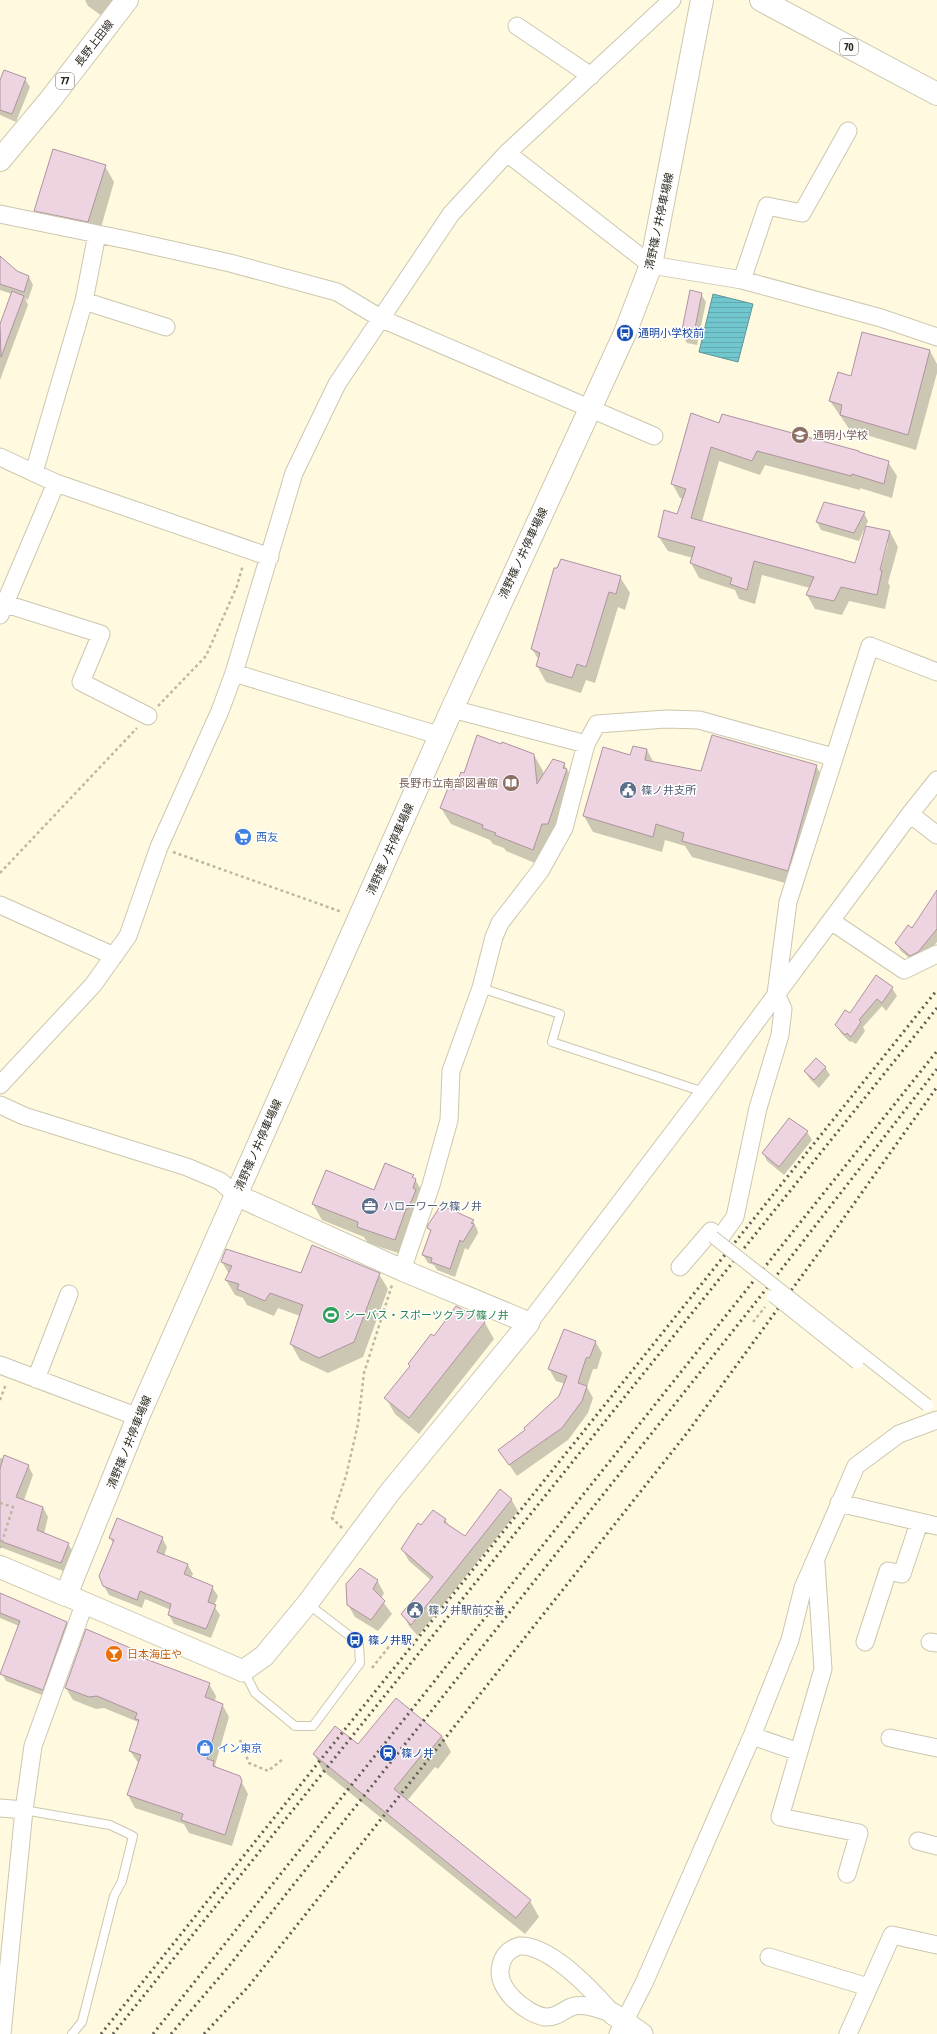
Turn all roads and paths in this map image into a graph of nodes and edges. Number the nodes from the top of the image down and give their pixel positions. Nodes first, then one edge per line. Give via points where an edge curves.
1 (127, 0) edge
2 (672, 0) edge
3 (702, 0) edge
4 (761, 0) edge
5 (517, 26) dead end
6 (591, 76) junction
7 (937, 94) edge
8 (848, 131) dead end
9 (507, 153) junction
10 (0, 160) edge
11 (0, 214) edge
12 (97, 234) junction
13 (651, 265) junction
14 (742, 280) junction
15 (84, 301) junction
16 (382, 319) junction
17 (166, 327) dead end
18 (937, 337) edge
19 (589, 409) junction
20 (654, 436) dead end
21 (0, 457) edge
22 (34, 472) junction
23 (56, 483) junction
24 (270, 556) junction
25 (2, 607) edge
26 (937, 672) edge
27 (234, 673) junction
28 (452, 709) junction
29 (148, 716) dead end
30 (441, 736) junction
31 (586, 744) junction
32 (833, 757) junction
33 (937, 780) edge
34 (910, 814) junction
35 (937, 835) edge
36 (159, 847) junction
37 (0, 905) edge
38 (359, 919) junction
39 (831, 921) junction
40 (937, 954) edge
41 (114, 956) junction
42 (481, 988) junction
43 (776, 994) junction
44 (0, 1085) edge
45 (704, 1092) junction
46 (0, 1105) edge
47 (236, 1195) junction
48 (713, 1238) dead end
49 (680, 1267) dead end
50 (400, 1269) junction
51 (68, 1294) dead end
52 (773, 1296) joint
53 (753, 1322) dead end
54 (529, 1323) junction
55 (856, 1363) dead end
56 (0, 1365) edge
57 (36, 1379) junction
58 (926, 1405) dead end
59 (138, 1417) junction
60 (937, 1420) edge
61 (0, 1503) edge
62 (839, 1503) junction
63 (919, 1523) junction
64 (937, 1526) edge
65 (354, 1539) junction
66 (0, 1548) edge
67 (816, 1562) junction
68 (0, 1567) edge
69 (76, 1599) junction
70 (307, 1604) junction
71 (395, 1639) dead end
72 (865, 1642) dead end
73 (243, 1671) junction
74 (367, 1674) dead end
75 (752, 1736) junction
76 (890, 1738) dead end
77 (240, 1740) dead end
78 (937, 1748) edge
79 (799, 1752) junction
80 (283, 1759) dead end
81 (0, 1808) edge
82 (24, 1810) junction
83 (918, 1841) dead end
84 (937, 1846) edge
85 (847, 1874) dead end
86 (937, 1944) edge
87 (769, 1957) dead end
88 (579, 1980) junction
89 (868, 1986) junction
90 (572, 2007) junction
91 (618, 2023) edge
92 (2, 2034) edge
93 (72, 2034) edge
94 (642, 2034) edge
95 (848, 2034) edge

1 - 10 main road, 長野上田線 / 77
2 - 6 street
3 - 13 main road, 清野篠ノ井停車場線
4 - 7 main road, 70
5 - 6 street
6 - 9 street
8 - 14 street via 802,213 767,206
9 - 13 street
9 - 16 street via 451,214
11 - 12 street
12 - 15 street
12 - 16 street via 230,263 337,292
13 - 14 street
13 - 19 main road, 清野篠ノ井停車場線 via 625,333
14 - 18 street via 881,318
15 - 17 street
15 - 22 street
16 - 19 street
16 - 24 street via 337,384 294,473
19 - 20 street
19 - 28 main road, 清野篠ノ井停車場線
21 - 22 street
22 - 23 street
23 - 24 street
23 - 25 street
24 - 27 street
25 - 29 street via 102,634 81,682
26 - 32 street via 870,646
27 - 30 street
27 - 36 street via 220,711
28 - 30 main road, 清野篠ノ井停車場線
28 - 31 street
30 - 38 main road, 清野篠ノ井停車場線
31 - 32 street via 597,724 698,720
31 - 42 street via 564,828 540,871 500,923
32 - 43 street via 788,902
33 - 34 street
34 - 35 street
34 - 39 street
36 - 38 path
36 - 41 street via 128,936
37 - 41 street
38 - 47 main road, 清野篠ノ井停車場線
39 - 40 street via 904,970
39 - 43 street
41 - 44 street via 94,985
42 - 45 lane via 560,1014 552,1042
42 - 50 street via 451,1071 449,1120 431,1185
43 - 45 street
43 - 49 street via 783,1009 780,1035 758,1108 735,1216 720,1238 711,1232
45 - 54 street
46 - 47 street via 31,1119 187,1168 220,1181
47 - 50 street
47 - 59 main road, 清野篠ノ井停車場線
48 - 58 street, bridge
50 - 54 street
50 - 65 path via 364,1373 358,1424 346,1476 332,1518
51 - 57 street
52 - 53 path
52 - 55 street, bridge
54 - 65 street
56 - 57 street
57 - 59 street
59 - 69 main road, 清野篠ノ井停車場線
60 - 62 street via 899,1434 856,1466
61 - 66 path via 13,1507
62 - 63 street
62 - 67 street
63 - 64 street
63 - 72 street via 902,1574 888,1571
65 - 70 street
67 - 75 street via 803,1588 790,1640
67 - 79 street via 823,1669
68 - 69 main road
69 - 73 street
69 - 82 street via 34,1746
70 - 73 street via 264,1656
70 - 73 lane via 359,1645 360,1663 314,1726 295,1726 255,1693
71 - 74 path
75 - 79 street
75 - 91 street via 644,1983
76 - 78 street
77 - 80 path via 249,1764 268,1771
79 - 85 street via 780,1817 859,1833
81 - 82 street
82 - 92 street
82 - 93 lane via 110,1825 133,1836 122,1881 114,1896 82,2022
83 - 84 street
86 - 89 street via 892,1935
87 - 89 street
88 - 90 street
88 - 90 street via 553,1958 529,1947 519,1946 511,1949 500,1965 500,1976 506,1988 516,2000 533,2012 552,2017
88 - 91 street
89 - 95 street
90 - 91 street via 590,2007
91 - 94 street

